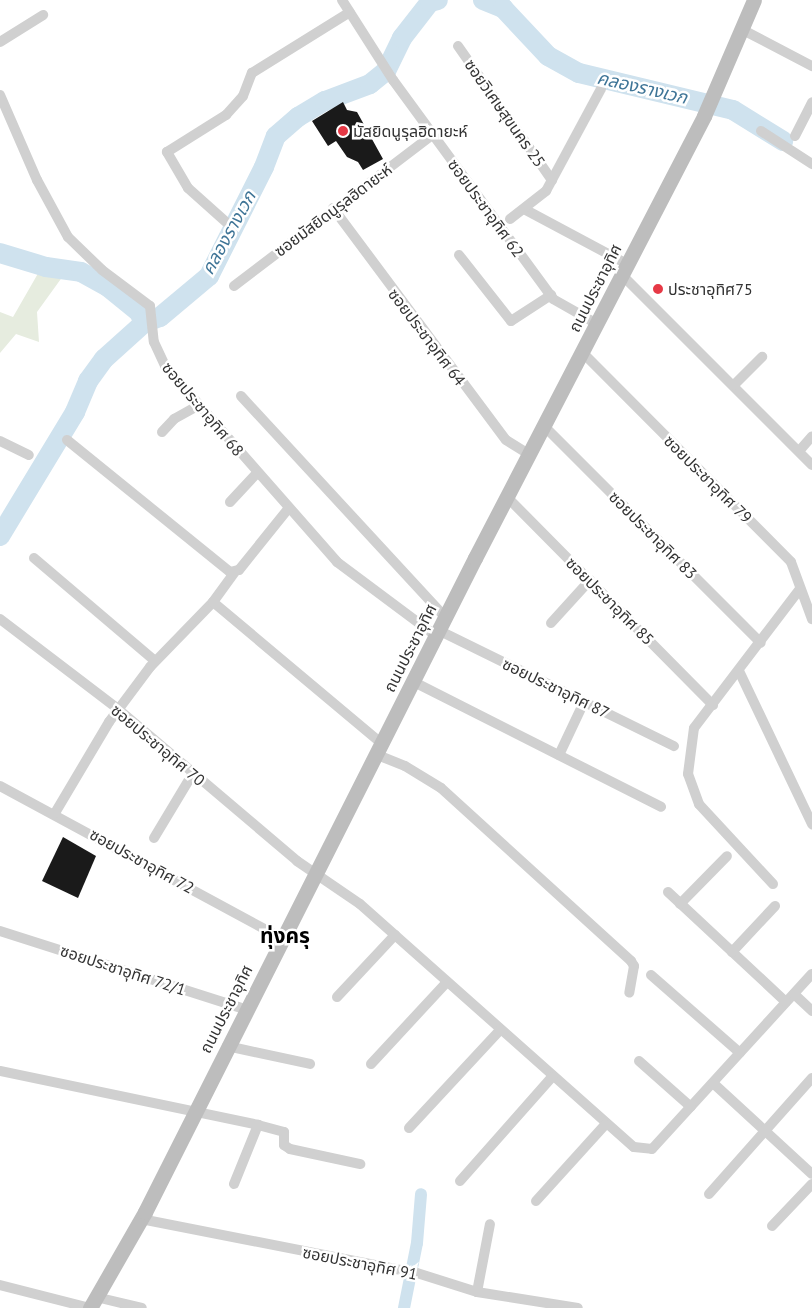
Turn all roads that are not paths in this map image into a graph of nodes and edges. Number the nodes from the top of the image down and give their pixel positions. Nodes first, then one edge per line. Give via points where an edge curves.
1 (342, 0) edge
2 (754, 0) edge
3 (350, 12) junction
4 (43, 16) dead end
5 (743, 30) junction
6 (0, 42) edge
7 (458, 46) dead end
8 (812, 66) edge
9 (600, 89) dead end
10 (0, 95) edge
11 (812, 102) edge
12 (761, 131) dead end
13 (432, 135) junction
14 (795, 136) dead end
15 (812, 164) edge
16 (552, 180) junction
17 (333, 208) junction
18 (524, 209) junction
19 (510, 219) dead end
20 (226, 222) dead end
21 (459, 255) dead end
22 (624, 269) junction
23 (234, 286) dead end
24 (551, 295) junction
25 (597, 324) junction
26 (582, 352) junction
27 (762, 357) dead end
28 (734, 385) junction
29 (240, 396) dead end
30 (199, 405) junction
31 (545, 427) junction
32 (162, 432) dead end
33 (812, 436) edge
34 (67, 440) dead end
35 (0, 441) edge
36 (800, 450) junction
37 (29, 455) dead end
38 (530, 455) junction
39 (812, 465) edge
40 (257, 473) junction
41 (507, 498) junction
42 (230, 502) dead end
43 (288, 509) junction
44 (34, 558) dead end
45 (235, 572) junction
46 (590, 580) junction
47 (800, 589) junction
48 (212, 602) junction
49 (445, 617) junction
50 (812, 618) edge
51 (0, 619) edge
52 (551, 623) dead end
53 (437, 633) junction
54 (761, 643) junction
55 (156, 661) junction
56 (739, 671) junction
57 (412, 681) junction
58 (584, 702) junction
59 (713, 705) junction
60 (118, 709) junction
61 (674, 746) dead end
62 (378, 748) junction
63 (559, 755) junction
64 (193, 773) junction
65 (0, 786) edge
66 (661, 807) dead end
67 (55, 813) junction
68 (812, 824) edge
69 (154, 838) dead end
70 (727, 856) dead end
71 (315, 872) junction
72 (773, 884) dead end
73 (668, 892) dead end
74 (680, 904) junction
75 (775, 906) dead end
76 (0, 931) edge
77 (395, 935) junction
78 (282, 938) junction
79 (732, 952) junction
80 (812, 974) edge
81 (651, 975) dead end
82 (447, 982) junction
83 (629, 993) dead end
84 (794, 994) junction
85 (337, 997) dead end
86 (786, 1002) junction
87 (245, 1009) junction
88 (812, 1011) edge
89 (500, 1030) junction
90 (227, 1046) junction
91 (740, 1053) junction
92 (639, 1061) dead end
93 (310, 1064) dead end
94 (371, 1064) dead end
95 (0, 1071) edge
96 (552, 1077) junction
97 (812, 1078) edge
98 (713, 1083) junction
99 (691, 1107) junction
100 (196, 1109) junction
101 (258, 1125) junction
102 (605, 1125) junction
103 (410, 1128) dead end
104 (765, 1131) junction
105 (360, 1164) dead end
106 (812, 1174) edge
107 (460, 1181) dead end
108 (234, 1184) dead end
109 (812, 1184) edge
110 (709, 1194) dead end
111 (536, 1201) dead end
112 (141, 1219) junction
113 (490, 1224) dead end
114 (772, 1226) dead end
115 (0, 1284) edge
116 (477, 1292) junction
117 (92, 1304) edge
118 (142, 1308) edge
119 (578, 1308) edge

1 - 3 street, ซอยประชาอุทิศ 62
2 - 5 main road, ถนนประชาอุทิศ
3 - 13 street, ซอยประชาอุทิศ 62
3 - 20 street via 252,73 243,96 226,115 167,152 188,188
4 - 6 street
5 - 8 street
5 - 22 main road, ถนนประชาอุทิศ via 704,116
7 - 16 street, ซอยวิเศษสุขนคร 25
9 - 16 street, ซอยวิเศษสุขนคร 25
10 - 30 street, ซอยประชาอุทิศ 68 via 37,180 68,236 102,270 150,306 152,334 159,358
11 - 14 street
12 - 15 street
13 - 17 street, ซอยมัสยิดนูรุลฮิดายะห์
13 - 24 street, ซอยประชาอุทิศ 62
16 - 18 street, ซอยวิเศษสุขนคร 25 via 546,191
17 - 23 street, ซอยมัสยิดนูรุลฮิดายะห์
17 - 38 street, ซอยประชาอุทิศ 64 via 506,440
18 - 19 street, ซอยวิเศษสุขนคร 25
18 - 22 street
21 - 24 street via 511,321
22 - 25 main road, ถนนประชาอุทิศ
22 - 28 street
24 - 25 street, ซอยประชาอุทิศ 62
25 - 26 main road, ถนนประชาอุทิศ
26 - 31 main road, ถนนประชาอุทิศ
26 - 47 street, ซอยประชาอุทิศ 79 via 791,562
27 - 28 street
28 - 36 street
29 - 49 street
30 - 32 street via 174,419
30 - 40 street, ซอยประชาอุทิศ 68
31 - 38 main road, ถนนประชาอุทิศ
31 - 54 street, ซอยประชาอุทิศ 83
33 - 36 street
34 - 45 street
35 - 37 street
36 - 39 street
38 - 41 main road, ถนนประชาอุทิศ
40 - 42 street
40 - 43 street, ซอยประชาอุทิศ 68
41 - 46 street, ซอยประชาอุทิศ 85
41 - 49 main road, ถนนประชาอุทิศ
43 - 45 street
43 - 53 street, ซอยประชาอุทิศ 68 via 337,562
44 - 55 street
45 - 48 street
46 - 52 street
46 - 59 street, ซอยประชาอุทิศ 85
47 - 50 street, ซอยประชาอุทิศ 79
47 - 54 street
48 - 55 street
48 - 62 street
49 - 53 main road, ถนนประชาอุทิศ
51 - 60 street, ซอยประชาอุทิศ 70
53 - 57 main road, ถนนประชาอุทิศ
53 - 58 street, ซอยประชาอุทิศ 87
54 - 56 street
55 - 60 street
56 - 59 street
56 - 68 street
57 - 62 main road, ถนนประชาอุทิศ
57 - 63 street
58 - 61 street, ซอยประชาอุทิศ 87
58 - 63 street
59 - 72 street via 694,728 688,774 692,791
60 - 64 street, ซอยประชาอุทิศ 70
60 - 67 street via 75,774
62 - 71 main road, ถนนประชาอุทิศ
62 - 83 street via 441,788 631,961 634,966
63 - 66 street
64 - 69 street
64 - 71 street, ซอยประชาอุทิศ 70
65 - 67 street, ซอยประชาอุทิศ 72
67 - 78 street, ซอยประชาอุทิศ 72
70 - 74 street
71 - 77 street, ซอยประชาอุทิศ 70 via 360,904
71 - 78 main road, ถนนประชาอุทิศ
73 - 74 street
74 - 79 street
75 - 79 street
76 - 87 street, ซอยประชาอุทิศ 72/1
77 - 82 street, ซอยประชาอุทิศ 70
77 - 85 street
78 - 87 main road, ถนนประชาอุทิศ
79 - 86 street
80 - 84 street
81 - 91 street
82 - 89 street, ซอยประชาอุทิศ 70
82 - 94 street
84 - 86 street
84 - 88 street
86 - 91 street
87 - 90 main road, ถนนประชาอุทิศ
89 - 96 street, ซอยประชาอุทิศ 70
89 - 103 street
90 - 93 street
90 - 100 main road, ถนนประชาอุทิศ
91 - 98 street
92 - 99 street
95 - 100 street
96 - 102 street, ซอยประชาอุทิศ 70
96 - 107 street
97 - 104 street
98 - 99 street
98 - 104 street
99 - 102 street, ซอยประชาอุทิศ 70 via 652,1149 634,1147
100 - 101 street
100 - 112 main road, ถนนประชาอุทิศ
101 - 105 street via 284,1132 284,1145 290,1149
101 - 108 street
102 - 111 street
104 - 106 street
104 - 110 street
109 - 114 street
112 - 116 street, ซอยประชาอุทิศ 91 via 417,1274
112 - 117 main road, ถนนประชาอุทิศ
113 - 116 street
115 - 117 street
116 - 119 street, ซอยประชาอุทิศ 91
117 - 118 street

